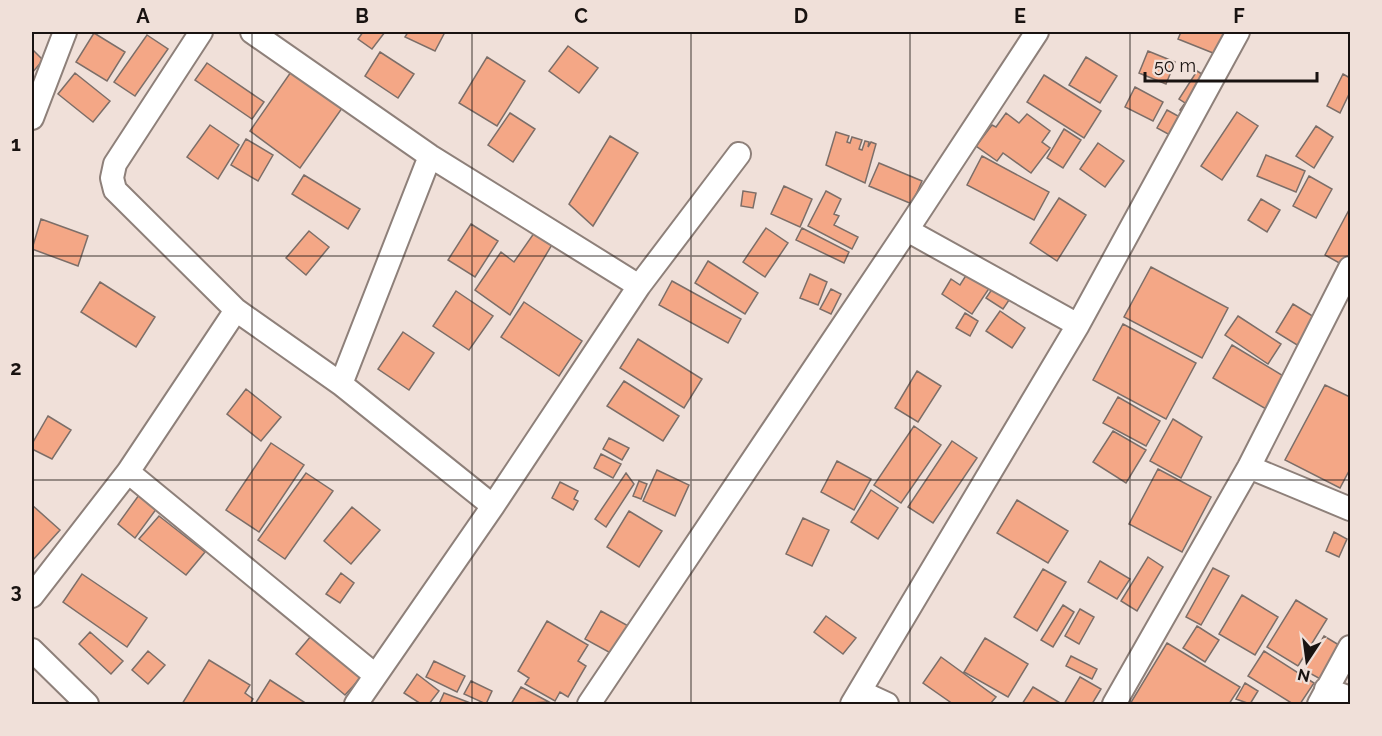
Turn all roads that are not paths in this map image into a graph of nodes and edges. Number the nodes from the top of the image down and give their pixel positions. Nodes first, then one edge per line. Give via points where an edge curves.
1 (65, 32) edge
2 (201, 32) edge
3 (252, 32) edge
4 (1036, 32) edge
5 (1238, 32) edge
6 (32, 117) edge
7 (740, 154) dead end
8 (430, 156) junction
9 (907, 230) junction
10 (1350, 268) edge
11 (639, 286) junction
12 (236, 310) junction
13 (1078, 325) junction
14 (341, 384) junction
15 (1249, 467) junction
16 (128, 472) junction
17 (493, 506) junction
18 (1350, 509) edge
19 (32, 596) edge
20 (1350, 647) edge
21 (32, 650) edge
22 (375, 675) junction
23 (1322, 697) edge
24 (857, 698) edge
25 (1350, 698) edge
26 (87, 705) edge
27 (356, 705) edge
28 (589, 705) edge
29 (887, 705) edge
30 (1114, 705) edge

1 - 6 street
2 - 12 street via 115,164 112,178 115,190
3 - 8 street
4 - 9 street
5 - 13 street
7 - 11 street
8 - 11 street
8 - 14 street
9 - 13 street
9 - 28 street
10 - 15 street
11 - 17 street
12 - 14 street
12 - 16 street
13 - 24 street
14 - 17 street
15 - 18 street
15 - 30 street
16 - 19 street
16 - 22 street
17 - 22 street
20 - 23 street
21 - 26 street
22 - 27 street
23 - 25 street
24 - 29 street

